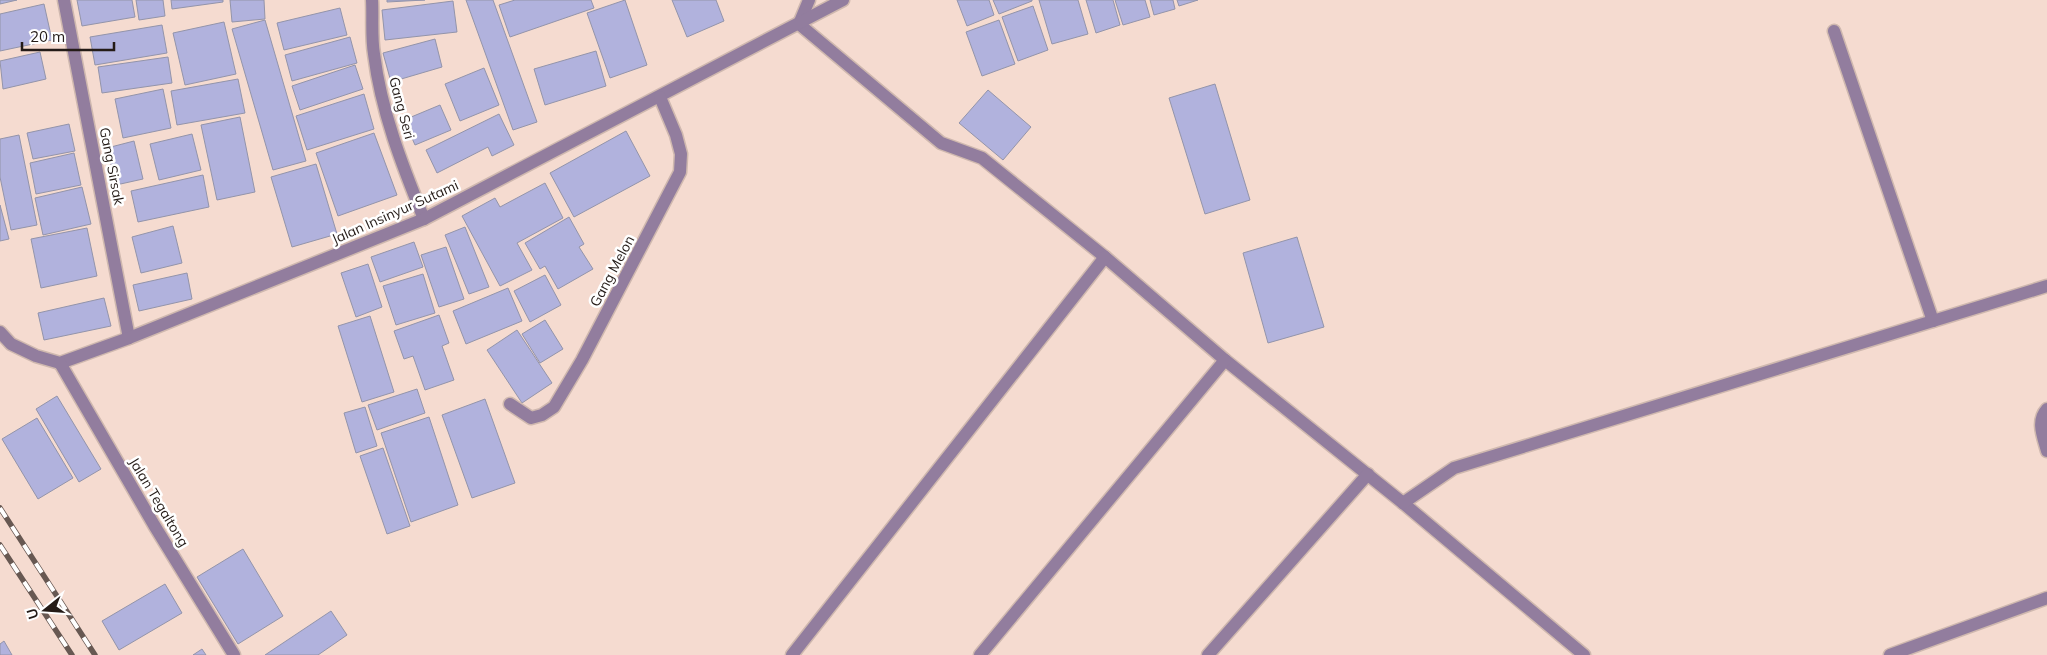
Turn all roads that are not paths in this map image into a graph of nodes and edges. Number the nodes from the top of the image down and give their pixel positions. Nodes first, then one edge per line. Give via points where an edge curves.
1 (64, 0) edge
2 (372, 0) edge
3 (809, 0) edge
4 (843, 0) edge
5 (799, 24) junction
6 (1834, 30) dead end
7 (660, 97) junction
8 (424, 218) junction
9 (1105, 257) junction
10 (2047, 286) edge
11 (1933, 321) junction
12 (0, 332) edge
13 (129, 338) junction
14 (1225, 360) junction
15 (60, 363) junction
16 (510, 404) dead end
17 (2047, 409) edge
18 (2047, 451) edge
19 (1368, 474) junction
20 (1403, 503) junction
21 (2047, 598) edge
22 (234, 655) edge
23 (792, 655) edge
24 (980, 655) edge
25 (1208, 655) edge
26 (1584, 655) edge
27 (1890, 655) edge

1 - 13 street, Gang Sirsak
2 - 8 street, Gang Seri via 373,52 380,88 403,167
3 - 5 street
4 - 5 street, Jalan Insinyur Sutami
5 - 7 street, Jalan Insinyur Sutami
5 - 9 street via 941,143 982,158
6 - 11 street
7 - 8 street, Jalan Insinyur Sutami
7 - 16 street, Gang Melon via 676,135 681,154 680,172 554,407 531,418
8 - 13 street, Jalan Insinyur Sutami
9 - 14 street
9 - 23 street
10 - 11 street
11 - 20 street via 1454,468
12 - 15 street via 11,344
13 - 15 street, Jalan Insinyur Sutami
14 - 19 street
14 - 24 street
15 - 22 street, Jalan Tegaltong
17 - 18 street via 2042,415 2040,428
19 - 20 street
19 - 25 street
20 - 26 street
21 - 27 street

